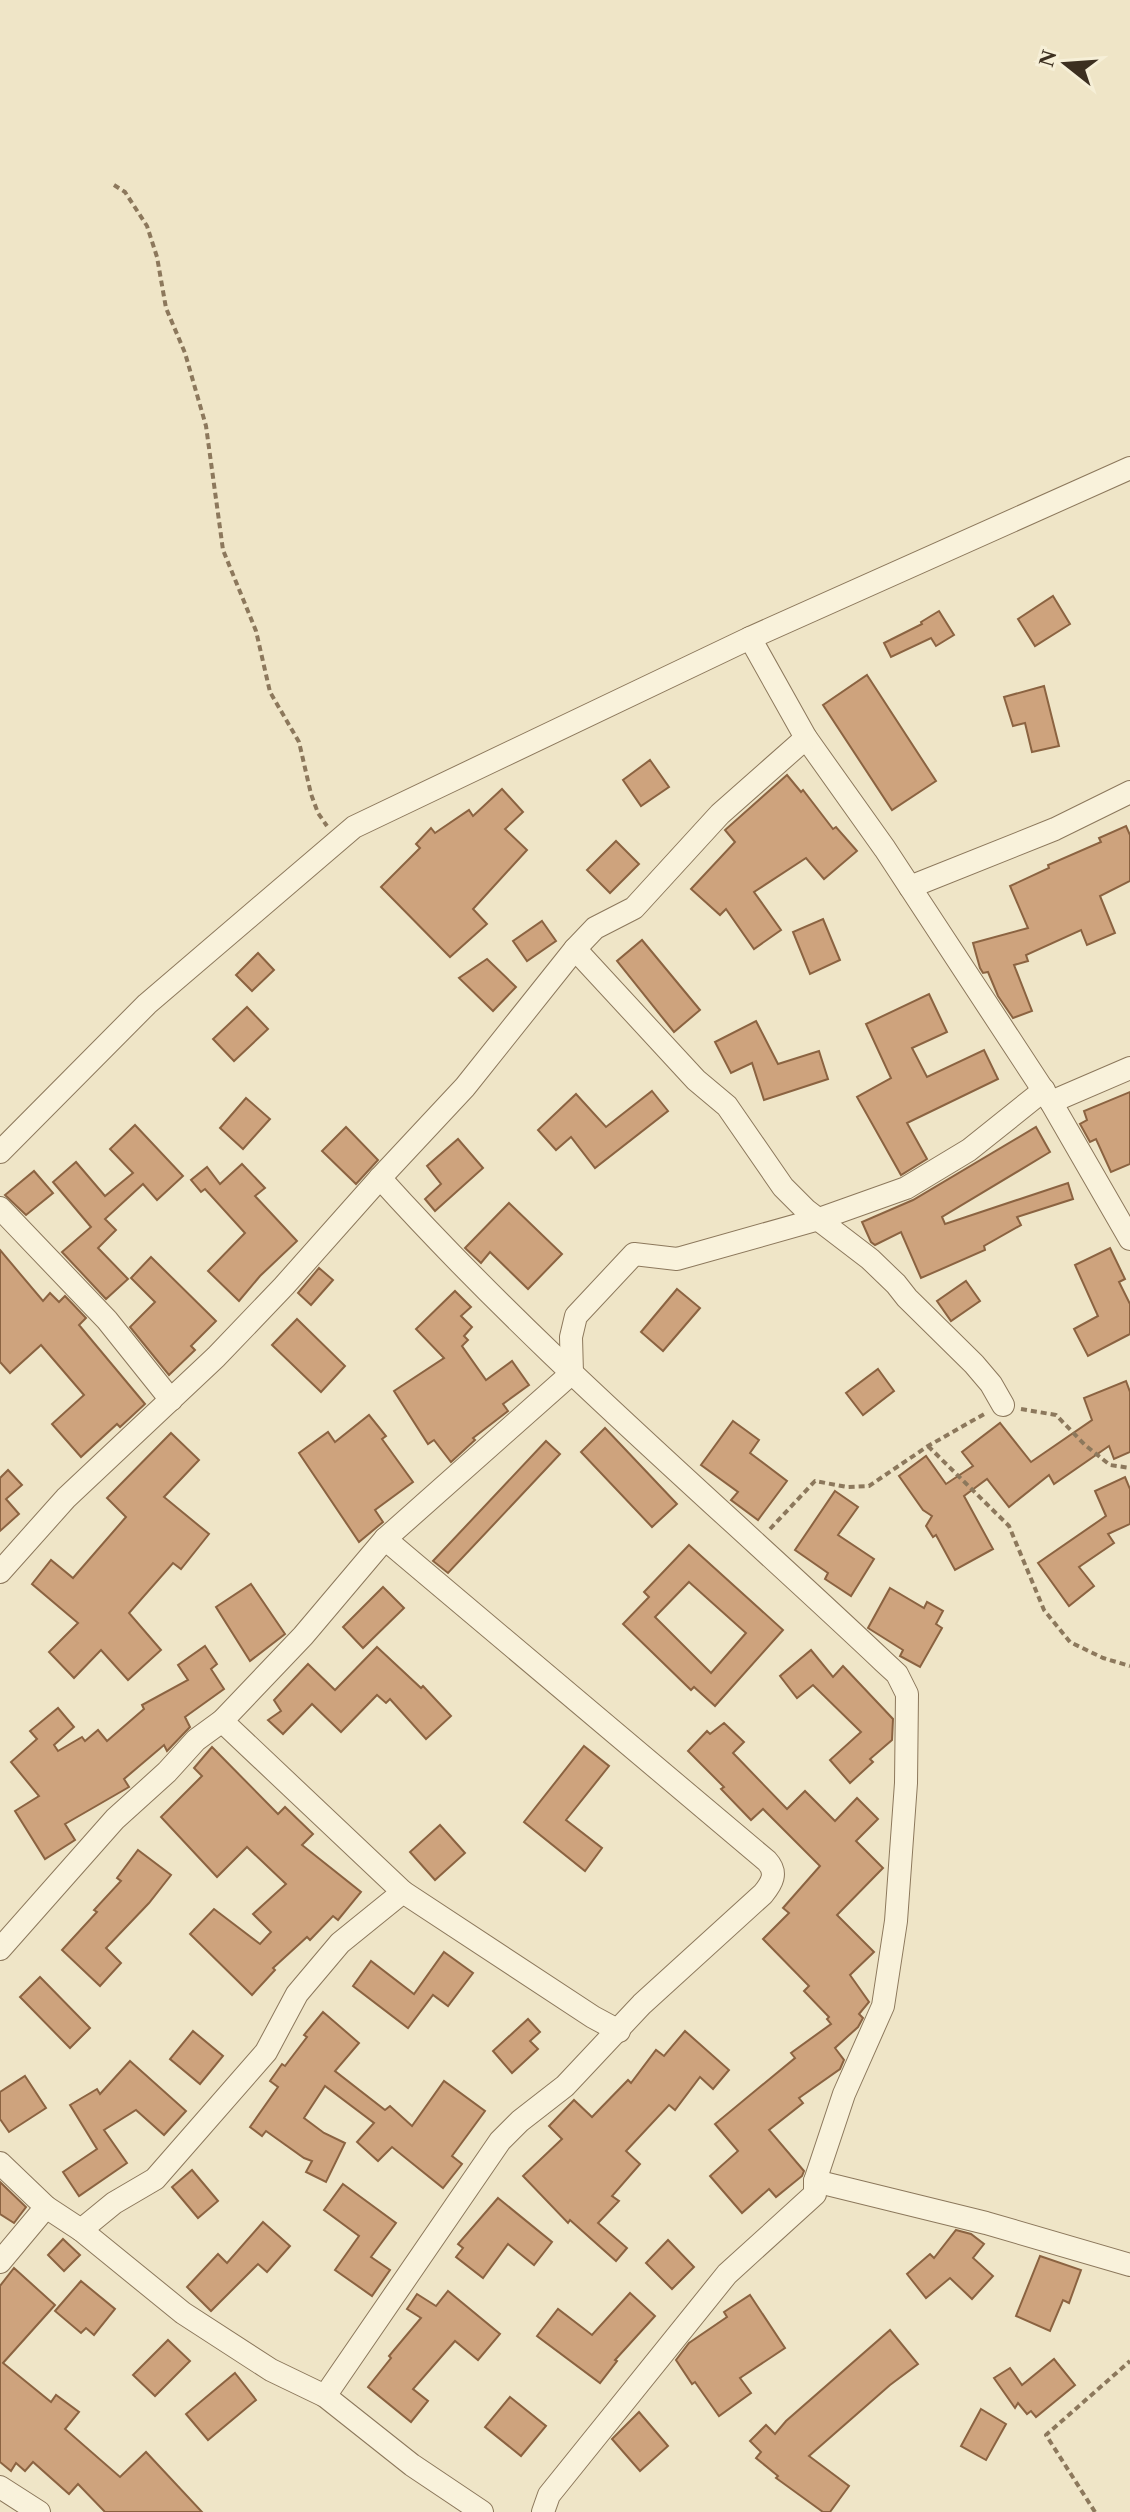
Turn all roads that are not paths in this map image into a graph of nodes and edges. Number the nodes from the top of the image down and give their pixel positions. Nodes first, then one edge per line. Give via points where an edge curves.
1 (1130, 468) edge
2 (750, 638) junction
3 (806, 738) junction
4 (1130, 792) edge
5 (910, 887) junction
6 (575, 949) junction
7 (1130, 1068) edge
8 (1048, 1096) junction
9 (0, 1152) edge
10 (380, 1178) junction
11 (0, 1208) edge
12 (819, 1219) junction
13 (1130, 1239) edge
14 (572, 1373) junction
15 (171, 1400) junction
16 (1003, 1405) road end
17 (385, 1539) junction
18 (0, 1572) edge
19 (222, 1721) junction
20 (403, 1892) junction
21 (0, 1949) edge
22 (619, 2031) junction
23 (0, 2163) edge
24 (815, 2181) junction
25 (46, 2207) junction
26 (81, 2230) junction
27 (0, 2262) edge
28 (1130, 2265) edge
29 (325, 2396) junction
30 (0, 2487) edge
31 (39, 2512) edge
32 (482, 2512) edge
33 (543, 2512) edge

1 - 2 street
2 - 3 street
2 - 9 street via 354,827 147,1004
3 - 5 street
3 - 6 street via 720,814 634,908 595,928
4 - 5 street via 1055,829
5 - 8 street
6 - 10 street via 465,1087
6 - 12 street via 696,1080 727,1106 783,1187
7 - 8 street
8 - 12 street via 906,1188
8 - 13 street
10 - 14 street via 448,1253
10 - 15 street via 284,1286
11 - 15 street via 107,1320
12 - 14 street via 677,1259 634,1254 576,1316
12 - 16 street via 896,1284 974,1364
14 - 17 street
14 - 24 street via 897,1674 907,1694 896,1921 883,2006 844,2094
15 - 18 street via 66,1498
17 - 19 street
17 - 22 street via 774,1870 763,1894
19 - 20 street
19 - 21 street via 115,1819
20 - 22 street
20 - 26 street via 340,1943 297,1994 266,2052 155,2179
22 - 29 street via 500,2141
23 - 25 street
24 - 28 street
24 - 33 street via 815,2194 727,2274 549,2495
25 - 26 street
25 - 27 street
26 - 29 street via 183,2313 271,2370
29 - 32 street
30 - 31 street

